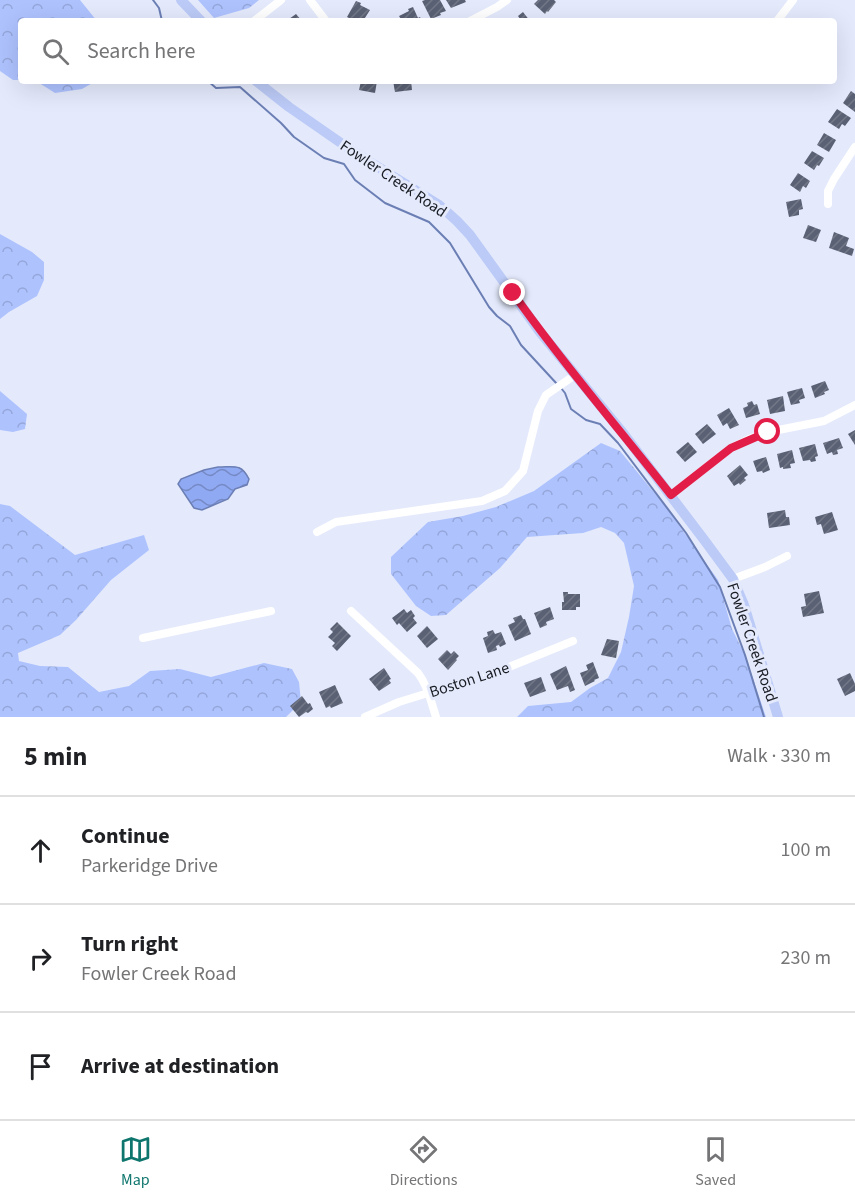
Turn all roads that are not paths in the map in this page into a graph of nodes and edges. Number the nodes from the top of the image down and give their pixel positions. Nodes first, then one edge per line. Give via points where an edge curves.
1 (181, 0) edge
2 (281, 0) edge
3 (310, 0) edge
4 (507, 0) edge
5 (793, 0) edge
6 (198, 18) edge
7 (258, 18) edge
8 (324, 18) edge
9 (476, 18) edge
10 (779, 18) edge
11 (260, 84) edge
12 (855, 147) edge
13 (828, 204) dead end
14 (575, 375) junction
15 (855, 405) edge
16 (671, 495) junction
17 (317, 532) dead end
18 (787, 556) dead end
19 (733, 579) junction
20 (271, 611) dead end
21 (351, 611) dead end
22 (143, 638) dead end
23 (573, 641) dead end
24 (429, 693) junction
25 (365, 717) edge
26 (436, 717) edge
27 (778, 717) edge

1 - 6 main road
2 - 7 street
3 - 8 street
4 - 9 street
5 - 10 street
11 - 14 main road, Fowler Creek Road via 457,221
12 - 13 street via 828,191
14 - 16 main road, Fowler Creek Road
14 - 17 street via 546,395 538,411 523,471 506,491 482,501 336,522
15 - 16 street via 824,421 749,439 731,448
16 - 19 main road, Fowler Creek Road
18 - 19 street
19 - 27 main road, Fowler Creek Road
20 - 22 street
21 - 24 street via 418,673
23 - 24 street, Boston Lane via 499,671
24 - 25 street, Boston Lane
24 - 26 street

